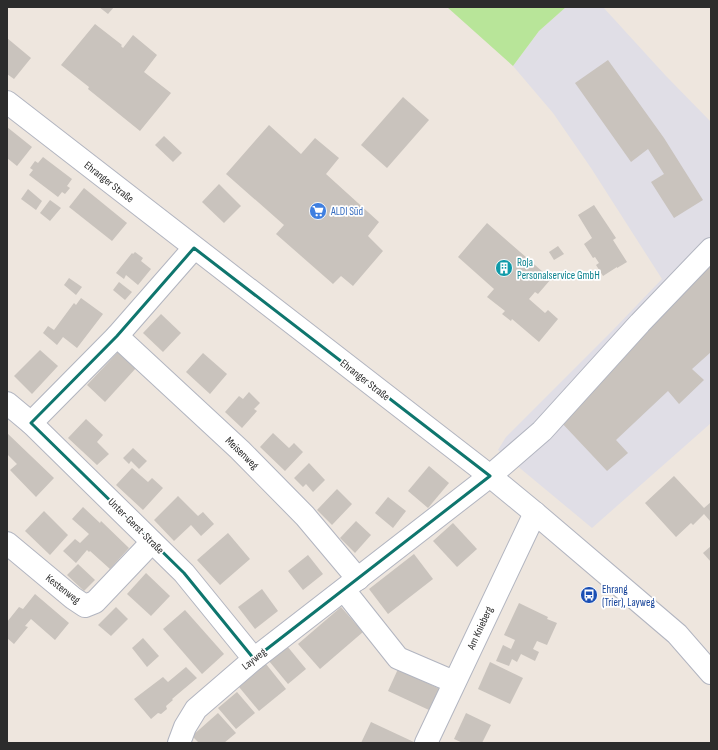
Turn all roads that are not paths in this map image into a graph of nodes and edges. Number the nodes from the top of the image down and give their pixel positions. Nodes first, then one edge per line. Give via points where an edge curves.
1 (7, 102) edge
2 (194, 248) junction
3 (711, 249) edge
4 (117, 336) junction
5 (7, 403) edge
6 (31, 422) junction
7 (490, 476) junction
8 (535, 513) junction
9 (152, 542) junction
10 (7, 544) edge
11 (351, 584) junction
12 (254, 659) junction
13 (711, 673) edge
14 (454, 682) junction
15 (179, 743) edge
16 (426, 743) edge

1 - 2 street, Ehranger Straße
2 - 4 street
2 - 7 street, Ehranger Straße
3 - 7 street, Layweg via 542,431
4 - 6 street
4 - 11 street, Meisenweg via 240,450 305,516
5 - 6 street, Unter-Gerst-Straße
6 - 9 street, Unter-Gerst-Straße
7 - 8 street, Ehranger Straße
7 - 11 street, Layweg
8 - 13 street, Ehranger Straße via 677,634
8 - 14 street, Am Knieberg
9 - 10 street, Kestenweg via 95,602 85,606
9 - 12 street, Unter-Gerst-Straße via 184,573
11 - 12 street, Layweg
11 - 14 street via 398,658
12 - 15 street, Layweg via 196,709
14 - 16 street, Am Knieberg

